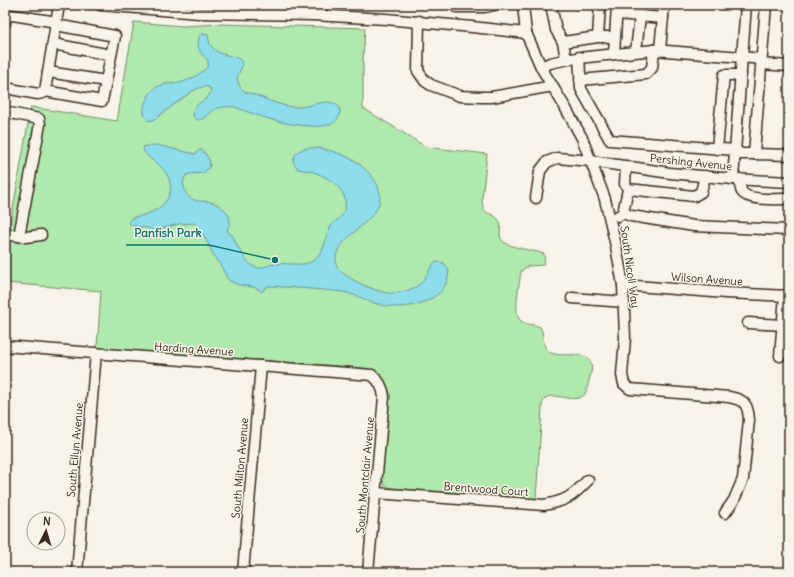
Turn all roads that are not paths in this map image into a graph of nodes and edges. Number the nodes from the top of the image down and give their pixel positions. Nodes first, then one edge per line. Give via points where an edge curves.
1 (59, 5) edge
2 (100, 5) edge
3 (494, 5) edge
4 (523, 5) edge
5 (551, 5) edge
6 (600, 5) edge
7 (664, 5) edge
8 (746, 5) edge
9 (766, 5) edge
10 (455, 6) edge
11 (198, 9) edge
12 (239, 9) edge
13 (617, 10) edge
14 (640, 16) junction
15 (663, 18) junction
16 (419, 21) junction
17 (5, 23) edge
18 (57, 24) junction
19 (454, 25) junction
20 (526, 34) junction
21 (598, 37) junction
22 (615, 37) junction
23 (563, 42) junction
24 (53, 44) junction
25 (657, 50) junction
26 (636, 51) junction
27 (614, 54) junction
28 (111, 55) junction
29 (742, 57) junction
30 (579, 58) junction
31 (566, 59) junction
32 (761, 61) junction
33 (789, 66) edge
34 (541, 67) junction
35 (48, 72) junction
36 (740, 75) junction
37 (580, 80) junction
38 (106, 81) junction
39 (553, 86) junction
40 (5, 88) edge
41 (44, 91) junction
42 (5, 112) edge
43 (716, 149) junction
44 (735, 150) junction
45 (754, 154) junction
46 (789, 156) edge
47 (591, 161) junction
48 (626, 166) junction
49 (706, 176) junction
50 (736, 179) junction
51 (789, 182) edge
52 (628, 189) junction
53 (536, 198) dead end
54 (789, 199) edge
55 (623, 213) junction
56 (610, 217) junction
57 (789, 230) edge
58 (5, 234) edge
59 (41, 235) dead end
60 (19, 236) junction
61 (623, 285) junction
62 (787, 296) edge
63 (572, 298) dead end
64 (624, 302) junction
65 (748, 323) dead end
66 (782, 325) junction
67 (5, 346) edge
68 (96, 353) junction
69 (780, 356) dead end
70 (261, 366) junction
71 (379, 382) joint
72 (588, 480) dead end
73 (375, 493) junction
74 (725, 513) dead end
75 (77, 572) edge
76 (243, 572) edge
77 (368, 572) edge

1 - 18 street
2 - 11 street
3 - 10 street
4 - 20 street, South Nicoll Way
5 - 23 street via 556,30
6 - 21 street
7 - 15 street
8 - 29 street
9 - 32 street
10 - 19 street
11 - 12 street
12 - 16 street
13 - 14 street
13 - 22 street
14 - 15 street
14 - 26 street
15 - 25 street
16 - 19 street
16 - 39 street via 418,71 431,85 460,96 481,98
17 - 18 street via 6,14
18 - 24 street
18 - 28 street via 115,36
19 - 20 street
20 - 34 street, South Nicoll Way
21 - 22 street
21 - 23 street
22 - 27 street
23 - 31 street
24 - 28 street
24 - 35 street
25 - 26 street
25 - 29 street
25 - 37 street via 652,68 646,74
26 - 27 street
27 - 30 street
28 - 38 street
29 - 32 street
29 - 36 street
30 - 31 street
30 - 37 street
31 - 34 street
32 - 33 street
32 - 45 street
34 - 39 street, South Nicoll Way
35 - 38 street
35 - 41 street
36 - 43 street via 724,75
36 - 44 street
37 - 43 street via 581,89 610,140
38 - 41 street via 102,101
39 - 47 street, South Nicoll Way via 576,126
40 - 41 street via 38,94
42 - 60 street via 39,119 40,124
43 - 44 street
44 - 45 street via 740,154
44 - 50 street
45 - 46 street
47 - 48 street, Pershing Avenue
47 - 53 street, Pershing Avenue via 557,158 547,162 538,176
47 - 56 street, South Nicoll Way
48 - 49 street, Pershing Avenue
48 - 52 street via 625,184
49 - 50 street, Pershing Avenue
49 - 52 street via 701,192 694,196
50 - 51 street, Pershing Avenue
50 - 54 street via 747,196
52 - 55 street
55 - 56 street
55 - 57 street via 694,226
56 - 61 street, South Nicoll Way
58 - 60 street
59 - 60 street
61 - 62 street, Wilson Avenue
61 - 64 street, South Nicoll Way
62 - 66 street
63 - 64 street
64 - 74 street, South Nicoll Way via 624,384 630,389 729,397 746,404 749,420 743,479
65 - 66 street
66 - 69 street
67 - 68 street, Harding Avenue
68 - 70 street, Harding Avenue
68 - 75 street, South Ellyn Avenue
70 - 71 street, Harding Avenue via 366,374
70 - 76 street, South Milton Avenue
71 - 73 street, South Montclair Avenue via 384,397
72 - 73 street, Brentwood Court via 576,493 560,502 544,505
73 - 77 street, South Montclair Avenue

